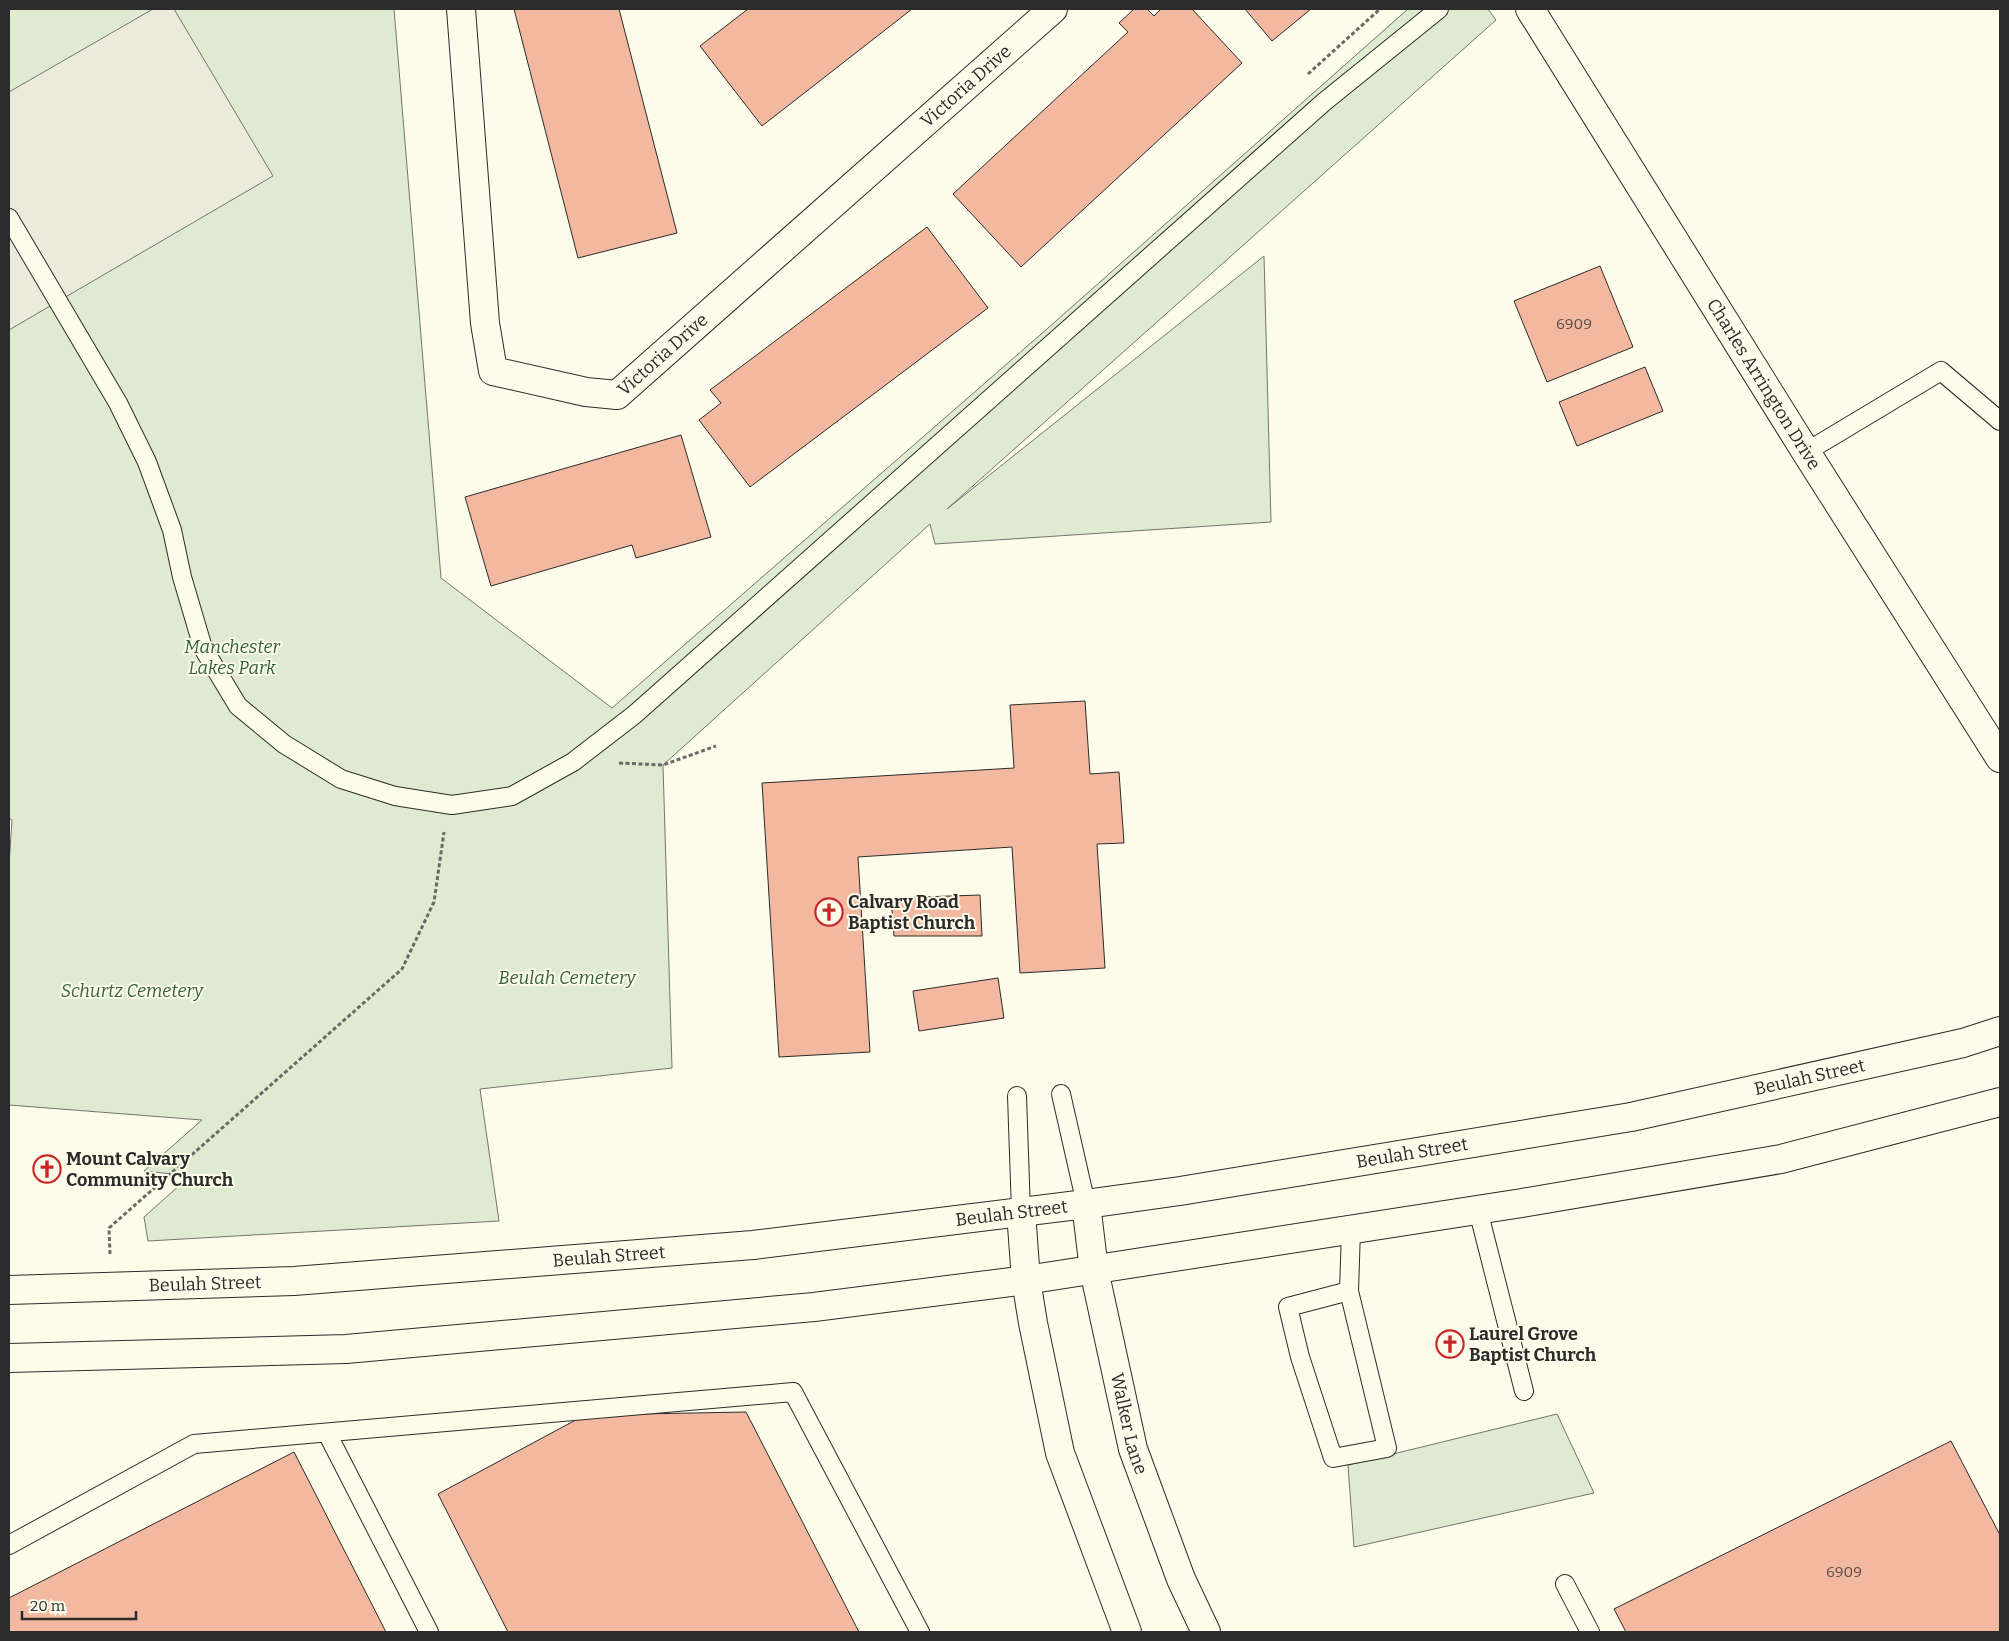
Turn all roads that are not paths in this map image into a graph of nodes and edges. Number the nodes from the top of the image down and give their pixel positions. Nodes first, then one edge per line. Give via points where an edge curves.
1 (461, 9) edge
2 (1053, 9) edge
3 (1439, 9) edge
4 (1530, 9) edge
5 (9, 218) edge
6 (2000, 421) edge
7 (1806, 452) junction
8 (2000, 758) edge
9 (2000, 1031) edge
10 (1061, 1094) dead end
11 (1017, 1096) dead end
12 (2000, 1102) edge
13 (1086, 1204) junction
14 (1478, 1210) junction
15 (1021, 1212) junction
16 (1352, 1230) junction
17 (1094, 1270) junction
18 (1026, 1280) junction
19 (9, 1290) edge
20 (1349, 1291) junction
21 (9, 1358) edge
22 (1524, 1391) dead end
23 (327, 1433) junction
24 (9, 1545) edge
25 (1565, 1584) dead end
26 (430, 1632) edge
27 (920, 1632) edge
28 (1128, 1632) edge
29 (1206, 1632) edge
30 (1590, 1632) edge

1 - 2 main road, Victoria Drive via 484,323 493,371 586,392 617,395
3 - 5 lane via 1324,102 634,714 573,762 512,796 452,805 395,796 341,779 284,744 238,706 202,648 172,530 148,462 118,403
4 - 7 main road, Charles Arrington Drive
6 - 7 lane via 1941,371
7 - 8 main road, Charles Arrington Drive
9 - 13 main road, Beulah Street via 1962,1043 1631,1117
10 - 13 lane
11 - 15 lane
12 - 14 main road via 1781,1159
13 - 15 main road, Beulah Street
13 - 17 main road, Walker Lane
14 - 16 main road
14 - 22 lane
15 - 18 main road
15 - 19 main road, Beulah Street via 753,1245 304,1280
16 - 17 main road
16 - 20 lane
17 - 18 main road
17 - 29 main road, Walker Lane via 1133,1449 1182,1579
18 - 21 main road via 814,1307 346,1349
18 - 28 main road via 1060,1453
20 - 20 lane via 1288,1307 1300,1357 1333,1458 1387,1448
23 - 24 lane via 194,1444
23 - 26 lane
23 - 27 lane via 793,1392
25 - 30 lane

